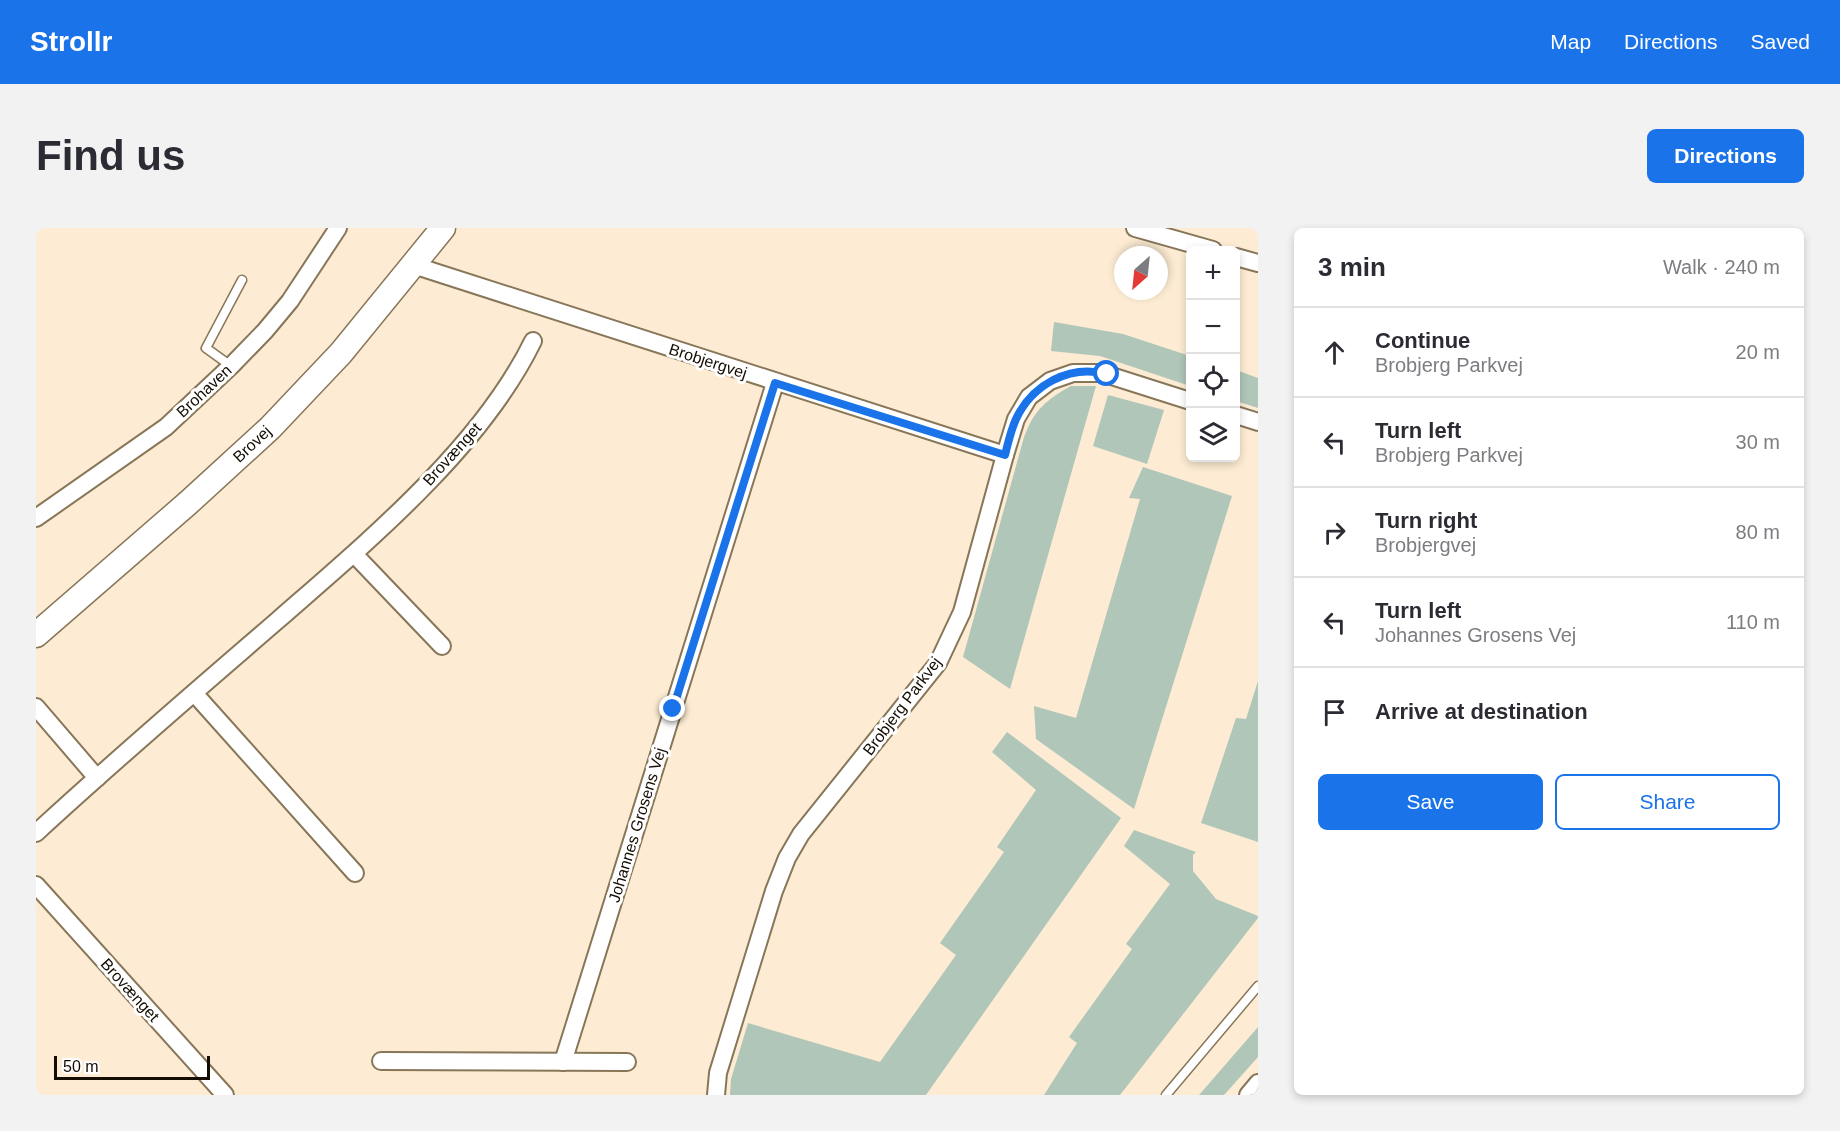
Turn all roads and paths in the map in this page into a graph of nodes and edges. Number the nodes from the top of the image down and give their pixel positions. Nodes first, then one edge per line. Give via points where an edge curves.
1 (338, 228) edge
2 (443, 228) edge
3 (1135, 228) edge
4 (1199, 246) edge
5 (1240, 258) edge
6 (1258, 263) edge
7 (413, 265) junction
8 (243, 280) dead end
9 (533, 341) dead end
10 (231, 366) junction
11 (775, 383) junction
12 (1186, 399) edge
13 (1240, 416) edge
14 (1258, 422) edge
15 (1005, 455) junction
16 (36, 518) edge
17 (354, 554) junction
18 (36, 635) edge
19 (442, 646) dead end
20 (194, 693) junction
21 (36, 707) edge
22 (97, 778) junction
23 (36, 833) edge
24 (356, 873) dead end
25 (36, 885) edge
26 (1258, 986) edge
27 (381, 1061) dead end
28 (563, 1062) junction
29 (627, 1062) dead end
30 (225, 1095) edge
31 (716, 1095) edge
32 (1166, 1095) edge

1 - 10 street, Brohaven via 290,301
2 - 7 street, Brovej
3 - 4 street
5 - 6 street
7 - 11 street, Brobjergvej
7 - 18 street, Brovej via 341,353 270,428
8 - 10 lane via 206,348
9 - 17 street, Brovænget via 522,365 485,417 434,476
10 - 16 street, Brohaven via 166,427
11 - 15 street, Brobjergvej
11 - 28 street, Johannes Grosens Vej
12 - 15 street, Brobjerg Parkvej via 1102,373 1073,373 1050,381 1029,397 1016,419
13 - 14 street
15 - 31 street, Brobjerg Parkvej via 962,612 938,663 801,834 787,858 718,1073
17 - 19 street
17 - 20 street, Brovænget
20 - 22 street, Brovænget
20 - 24 street
21 - 22 street
22 - 23 street, Brovænget
25 - 30 street, Brovænget
26 - 32 lane
27 - 28 street
28 - 29 street

